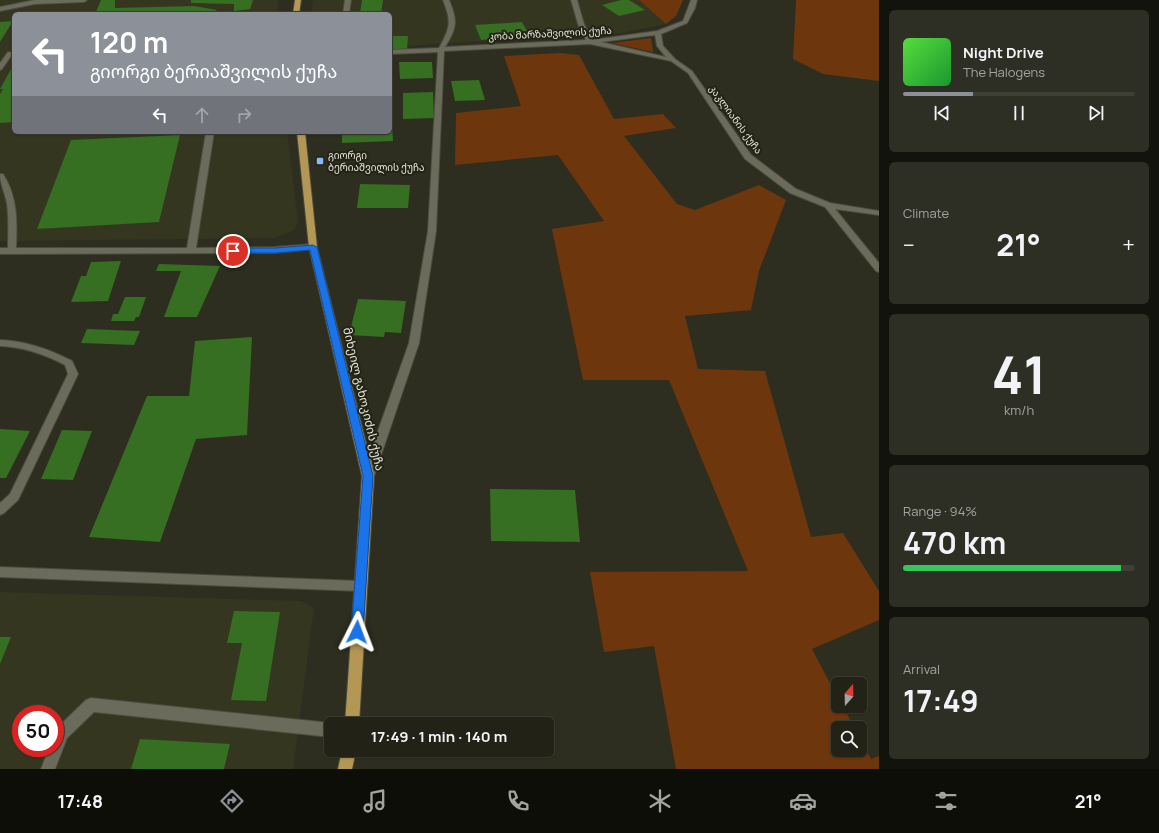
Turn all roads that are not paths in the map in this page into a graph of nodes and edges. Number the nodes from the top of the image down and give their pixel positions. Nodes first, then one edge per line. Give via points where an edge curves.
1 (84, 0) edge
2 (298, 0) edge
3 (348, 0) edge
4 (446, 0) edge
5 (574, 0) edge
6 (694, 0) edge
7 (0, 9) edge
8 (296, 12) edge
9 (346, 12) edge
10 (658, 33) junction
11 (590, 42) junction
12 (440, 49) junction
13 (392, 52) edge
14 (10, 53) dead end
15 (673, 60) junction
16 (0, 68) edge
17 (210, 134) edge
18 (301, 134) edge
19 (0, 176) edge
20 (828, 205) junction
21 (879, 213) edge
22 (313, 247) junction
23 (0, 251) edge
24 (12, 251) junction
25 (191, 251) junction
26 (879, 269) edge
27 (0, 343) edge
28 (368, 476) junction
29 (0, 510) edge
30 (0, 572) edge
31 (360, 586) junction
32 (352, 717) edge
33 (324, 729) edge
34 (348, 757) edge
35 (48, 769) edge
36 (346, 769) edge

1 - 7 street via 35,2
2 - 8 main road
3 - 9 street
4 - 12 street via 454,21
5 - 11 street via 581,24
6 - 10 street, კობა მარზაშვილის ქუჩა via 685,22
10 - 11 street, კობა მარზაშვილის ქუჩა
10 - 15 street, კაკლიანის ქუჩა via 660,46
11 - 12 street, კობა მარზაშვილის ქუჩა
11 - 15 street
12 - 13 street, კობა მარზაშვილის ქუჩა
12 - 28 street via 432,231 414,344
14 - 16 street
15 - 20 street, კაკლიანის ქუჩა via 690,72 748,157 794,191
17 - 25 street
18 - 22 main road, მიხეილ გახოკიძის ქუჩა
19 - 24 street via 6,184 13,214
20 - 21 street
20 - 26 street, კაკლიანის ქუჩა
22 - 25 street
22 - 28 main road, მიხეილ გახოკიძის ქუჩა
23 - 24 street
24 - 25 street
27 - 29 street via 18,343 54,355 69,363 73,374 14,497
28 - 31 main road, მიხეილ გახოკიძის ქუჩა
30 - 31 street
31 - 32 main road, მიხეილ გახოკიძის ქუჩა
33 - 35 street via 91,705 62,733
34 - 36 main road

